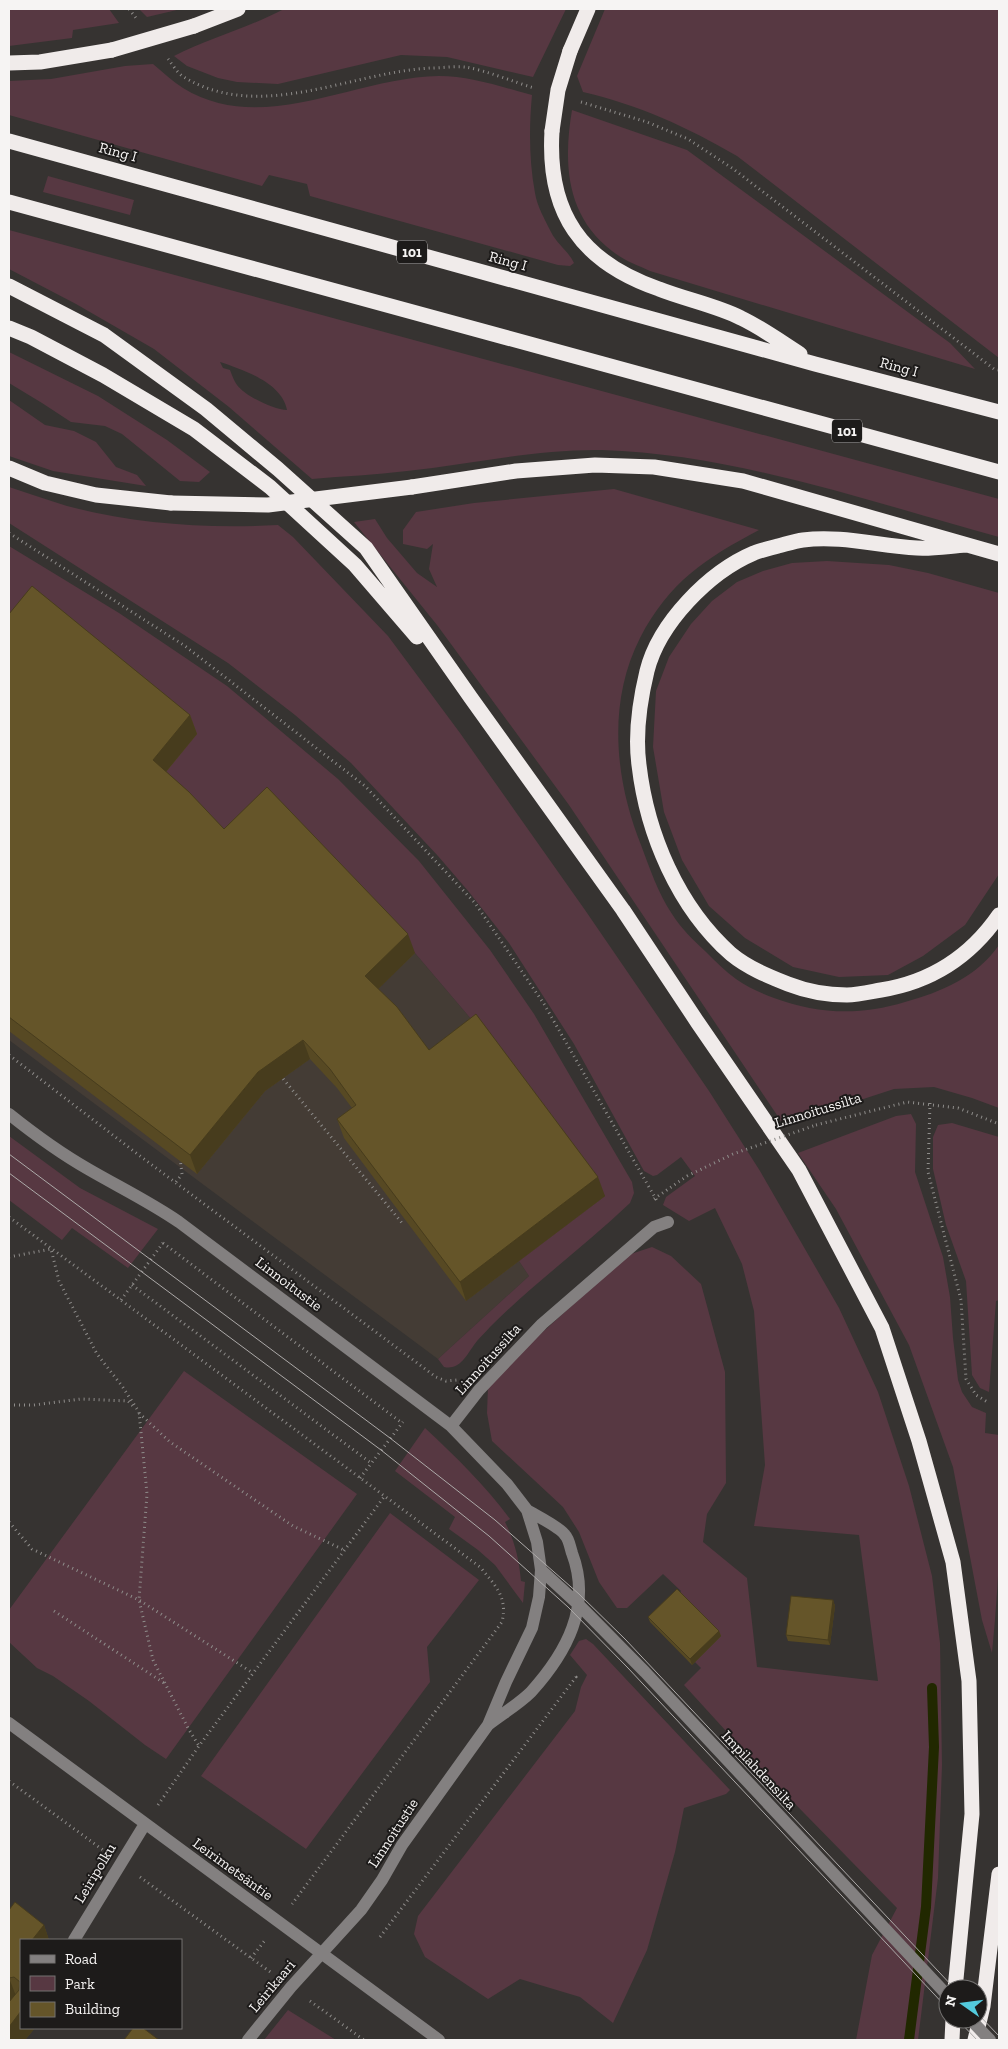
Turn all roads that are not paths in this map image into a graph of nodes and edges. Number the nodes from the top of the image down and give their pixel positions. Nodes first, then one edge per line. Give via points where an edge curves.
1 (238, 9) edge
2 (588, 9) edge
3 (9, 63) edge
4 (9, 141) edge
5 (9, 202) edge
6 (9, 286) edge
7 (9, 328) edge
8 (815, 364) junction
9 (999, 412) edge
10 (9, 468) edge
11 (999, 472) edge
12 (966, 545) junction
13 (999, 554) edge
14 (471, 698) junction
15 (999, 915) edge
16 (9, 1114) edge
17 (668, 1222) dead end
18 (452, 1426) junction
19 (527, 1510) junction
20 (541, 1570) junction
21 (579, 1605) junction
22 (9, 1723) edge
23 (488, 1725) junction
24 (145, 1824) junction
25 (999, 1874) edge
26 (75, 1939) edge
27 (321, 1954) junction
28 (956, 1979) edge
29 (938, 1985) edge
30 (980, 2029) edge
31 (248, 2040) edge
32 (439, 2040) edge
33 (974, 2040) edge
34 (990, 2040) edge

1 - 3 highway, bridge via 194,26 112,50 40,62
2 - 8 highway, bridge via 558,90 550,153 554,183 563,212 576,234 596,256 624,275 740,318
4 - 8 highway, Ring I / 101
5 - 11 highway, 101
6 - 14 highway via 104,335 206,409 278,469 366,548
7 - 14 highway via 103,375 194,429 270,487 355,565
8 - 9 highway, Ring I / 101
10 - 12 highway, bridge via 45,483 96,495 171,504 268,505 516,471 595,465 654,466 744,481
12 - 13 highway
12 - 15 highway via 918,548 848,540 803,540 755,552 720,572 688,601 664,631 648,669 639,716 639,764 649,814 662,855 682,893 705,926 732,954 764,974 806,990 847,995 896,988 935,974 964,954 989,930
14 - 28 highway via 623,910 798,1170 882,1328 919,1441 952,1562 969,1681 972,1814
16 - 18 street, Linnoitustie via 88,1169 152,1203 179,1222
17 - 18 street, Linnoitussilta via 654,1227 542,1324 479,1390
18 - 19 street, Linnoitustie via 508,1484
19 - 20 street, Linnoitustie
19 - 21 street, Linnoitustie via 565,1534 578,1570
20 - 21 street, Impilahdensilta
20 - 23 street, Linnoitustie via 532,1628
21 - 23 street, Linnoitustie via 562,1651 538,1683 530,1693
21 - 29 street, Impilahdensilta via 646,1672
22 - 24 street, Leirimetsäntie
23 - 27 street, Linnoitustie via 402,1845 361,1910
24 - 26 street, Leiripolku
24 - 27 street, Leirimetsäntie
25 - 33 highway via 984,2006
27 - 31 street, Leirikaari
27 - 32 street, Leirimetsäntie
30 - 34 street, bridge

